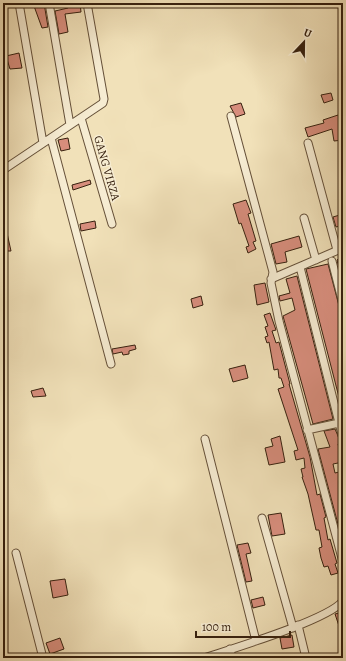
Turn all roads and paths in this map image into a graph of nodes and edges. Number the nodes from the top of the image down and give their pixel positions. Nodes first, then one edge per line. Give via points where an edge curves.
1 (19, 3) edge
2 (49, 3) edge
3 (87, 3) edge
4 (231, 116) dead end
5 (81, 118) junction
6 (70, 125) junction
7 (51, 138) junction
8 (44, 143) junction
9 (308, 143) dead end
10 (3, 161) edge
11 (4, 170) edge
12 (304, 218) dead end
13 (112, 224) dead end
14 (340, 249) edge
15 (316, 260) junction
16 (332, 261) dead end
17 (300, 267) junction
18 (271, 279) junction
19 (343, 304) edge
20 (110, 364) dead end
21 (339, 424) junction
22 (307, 430) junction
23 (205, 439) dead end
24 (343, 439) edge
25 (262, 518) dead end
26 (16, 553) dead end
27 (343, 562) edge
28 (343, 601) edge
29 (296, 626) junction
30 (256, 640) junction
31 (230, 649) junction
32 (43, 658) edge
33 (204, 658) edge
34 (232, 658) edge
35 (306, 658) edge

1 - 8 street
2 - 6 street
3 - 5 street via 104,99 102,104
4 - 18 street via 272,272
5 - 6 street
5 - 13 street, GANG VIRZA
6 - 7 street
7 - 8 street
7 - 20 street
8 - 11 street
9 - 14 street
10 - 11 street
12 - 15 street
14 - 15 street
15 - 17 street
16 - 19 street
17 - 18 street
17 - 21 street
18 - 22 street
21 - 22 street
21 - 24 street
22 - 27 street
23 - 30 street
25 - 29 street
26 - 32 street
28 - 29 street
29 - 30 street
29 - 35 street
30 - 31 street
31 - 33 street
31 - 34 street

